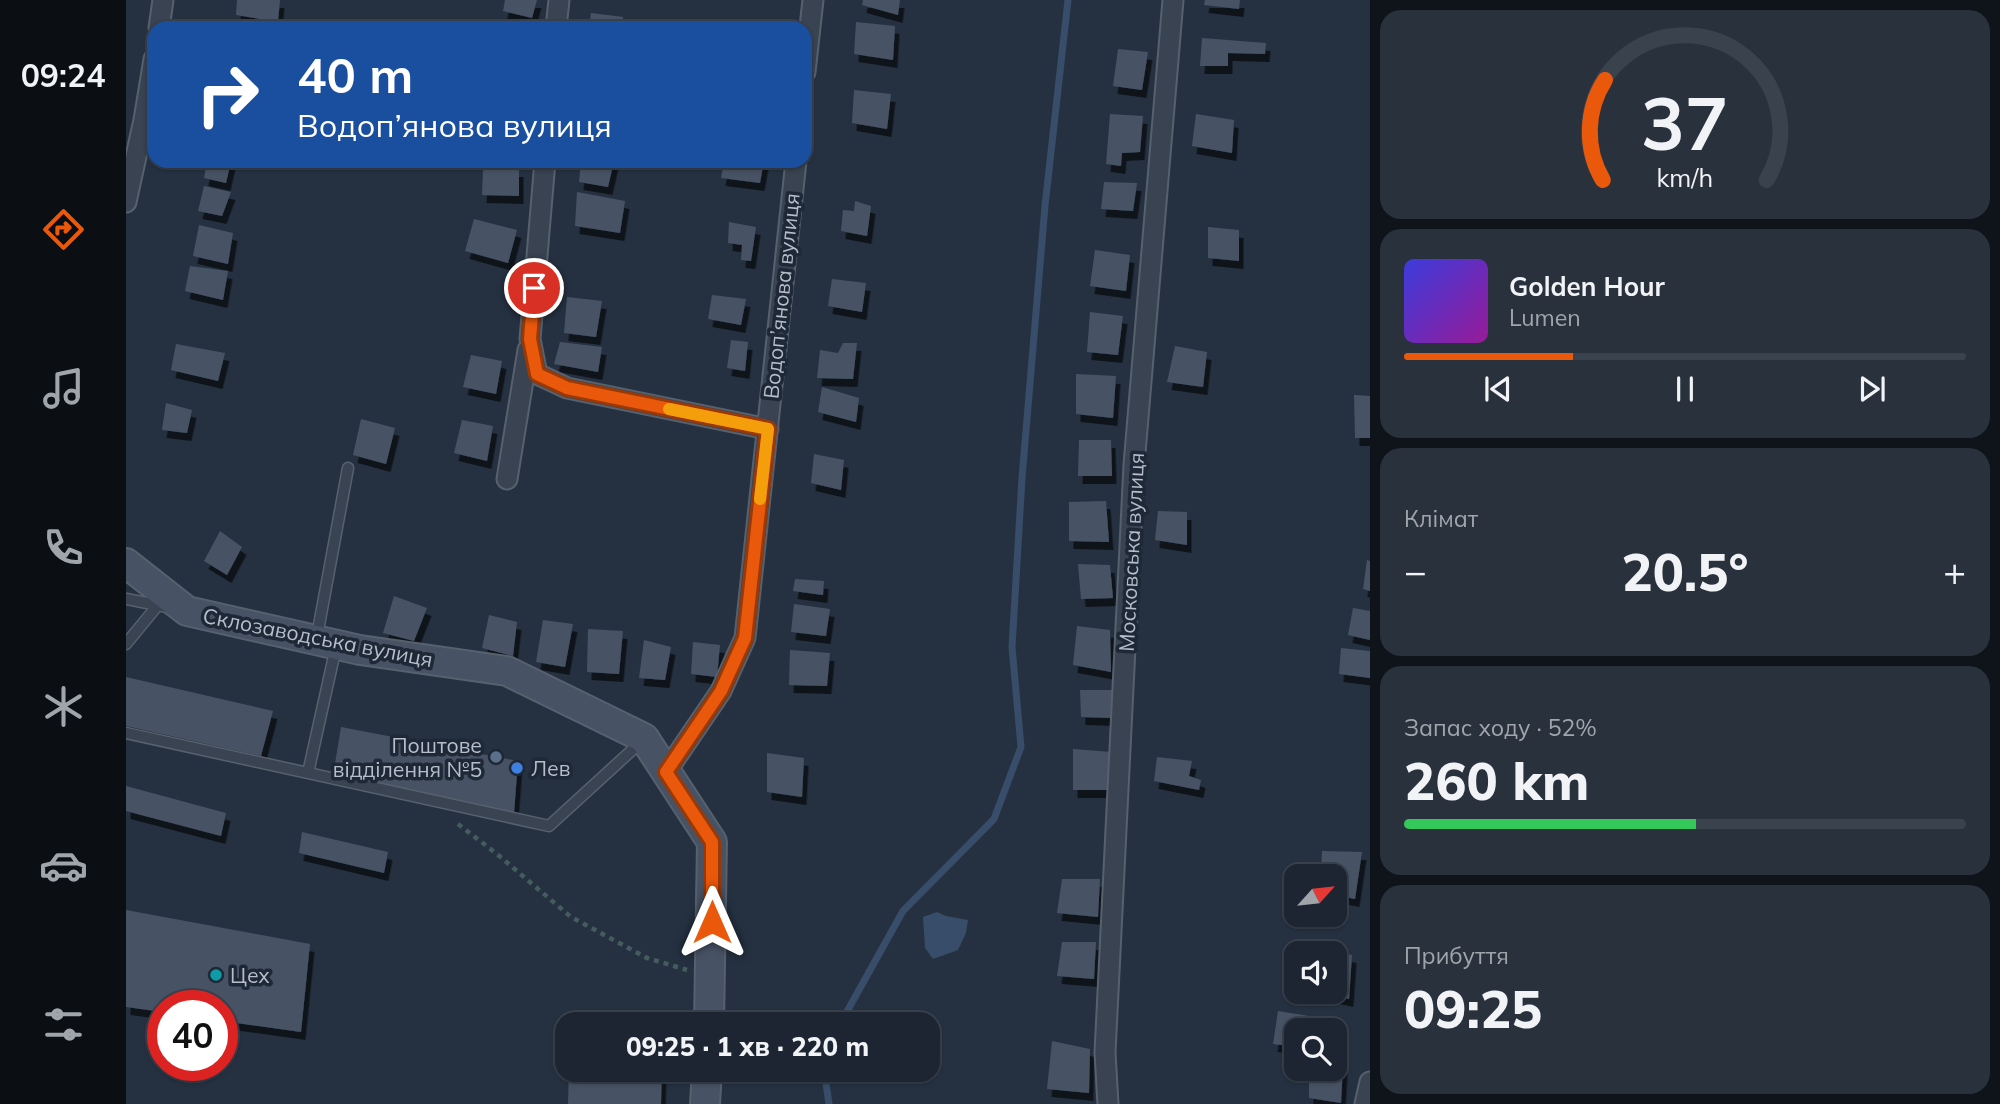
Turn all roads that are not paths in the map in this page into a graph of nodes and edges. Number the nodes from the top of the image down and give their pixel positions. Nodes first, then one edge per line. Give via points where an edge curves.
1 (163, 0) edge
2 (559, 0) edge
3 (813, 0) edge
4 (1173, 0) edge
5 (160, 21) edge
6 (557, 21) edge
7 (811, 21) edge
8 (147, 102) edge
9 (544, 168) edge
10 (795, 168) edge
11 (126, 202) edge
12 (530, 339) junction
13 (768, 429) junction
14 (348, 468) dead end
15 (507, 480) dead end
16 (126, 563) edge
17 (126, 599) edge
18 (158, 605) junction
19 (187, 611) junction
20 (126, 643) edge
21 (327, 643) junction
22 (126, 733) edge
23 (644, 738) junction
24 (666, 772) junction
25 (308, 773) junction
26 (709, 1012) edge
27 (706, 1082) edge
28 (1370, 1082) edge
29 (705, 1104) edge
30 (1108, 1104) edge
31 (1365, 1104) edge

1 - 5 street
2 - 6 street
3 - 7 street
4 - 30 street, Московська вулиця via 1134,465 1105,1053
8 - 11 street
9 - 12 street
10 - 13 street, Водоп’янова вулиця
12 - 13 street via 537,374 567,388
12 - 15 street
13 - 24 street, Водоп’янова вулиця via 745,638 721,691
14 - 21 lane
16 - 19 street, Склозаводська вулиця
17 - 18 lane, Склозаводська вулиця
18 - 19 lane, Склозаводська вулиця
18 - 20 lane
19 - 21 street, Склозаводська вулиця
21 - 23 street, Склозаводська вулиця via 507,671
21 - 25 lane
22 - 25 lane
23 - 24 street
23 - 25 lane via 549,826
24 - 26 street via 712,842
27 - 29 street
28 - 31 street

